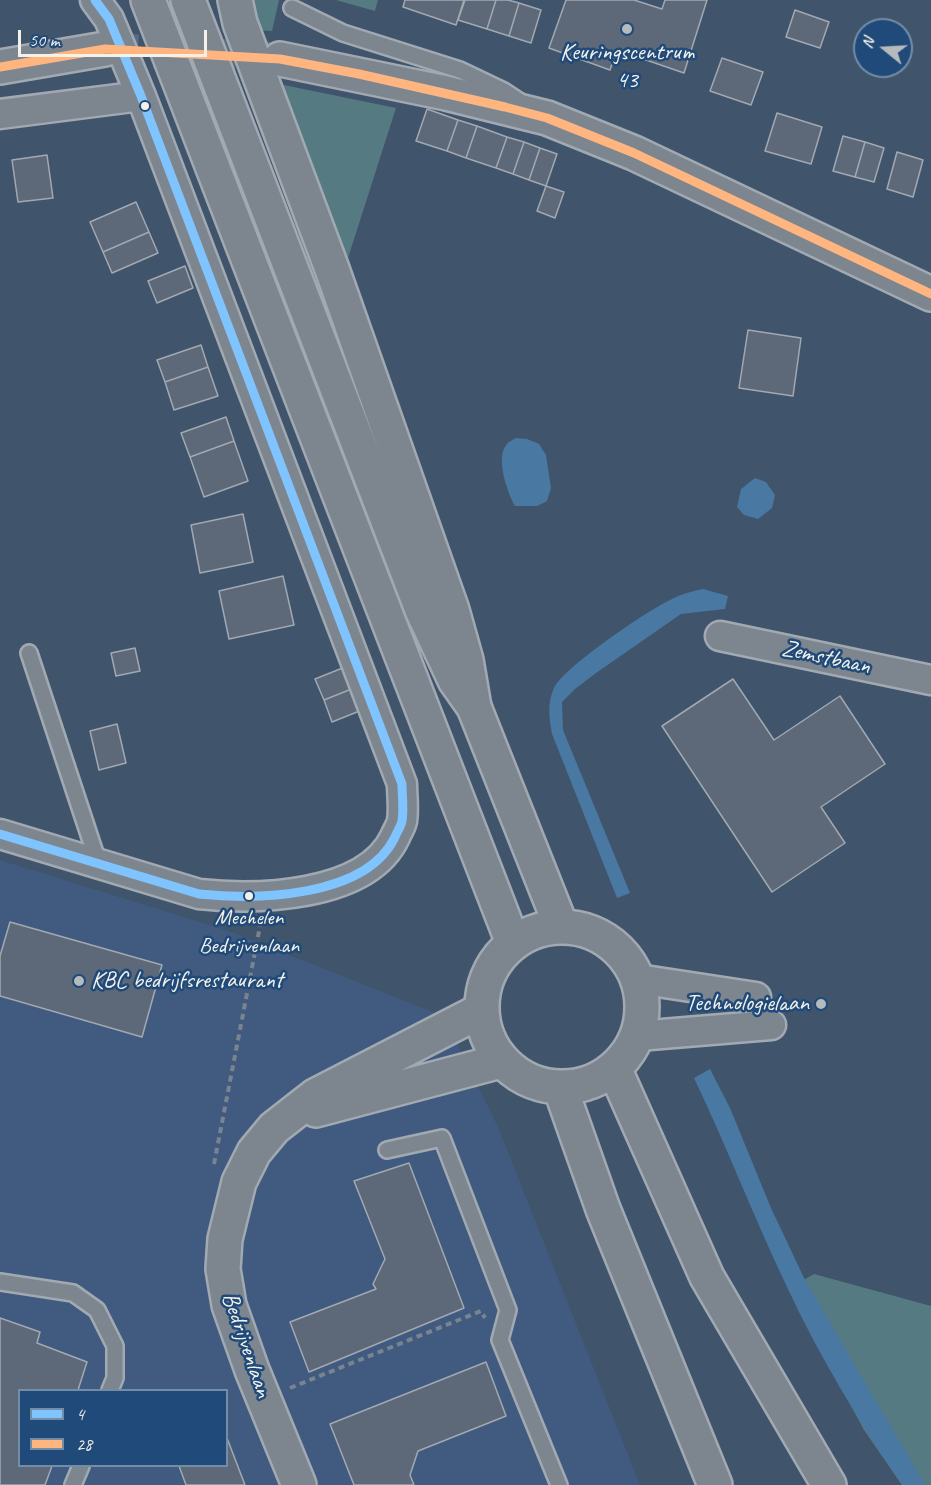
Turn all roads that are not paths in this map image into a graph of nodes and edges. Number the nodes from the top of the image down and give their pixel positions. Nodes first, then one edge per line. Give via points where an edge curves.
1 (94, 0) edge
2 (148, 0) edge
3 (188, 0) edge
4 (235, 0) edge
5 (292, 8) dead end
6 (105, 49) tunnel mouth
7 (280, 59) tunnel mouth
8 (0, 67) edge
9 (141, 96) junction
10 (0, 114) edge
11 (547, 118) junction
12 (931, 294) edge
13 (720, 636) dead end
14 (29, 653) dead end
15 (931, 680) edge
16 (474, 707) junction
17 (0, 834) edge
18 (98, 862) junction
19 (561, 926) junction
20 (513, 944) junction
21 (638, 979) junction
22 (756, 997) dead end
23 (480, 1011) junction
24 (771, 1025) dead end
25 (638, 1036) junction
26 (501, 1061) junction
27 (614, 1068) junction
28 (560, 1087) junction
29 (294, 1113) junction
30 (387, 1150) dead end
31 (0, 1282) edge
32 (110, 1389) edge
33 (81, 1467) edge
34 (73, 1485) edge
35 (299, 1485) edge
36 (559, 1485) edge
37 (715, 1485) edge
38 (829, 1485) edge

1 - 9 street via 109,19
2 - 20 main road
3 - 16 main road via 423,612 455,680
4 - 16 main road via 452,610
5 - 11 lane via 343,33 460,70
6 - 8 main road
7 - 11 main road
9 - 10 street
9 - 18 street via 402,784 402,821 389,849 368,868 335,884 285,894 199,894
11 - 12 main road via 634,153
13 - 15 street, Zemstbaan
14 - 18 lane
16 - 19 main road
17 - 18 street
19 - 20 main road via 525,935
19 - 21 main road via 580,929 604,940 619,951
20 - 23 main road via 489,974
21 - 22 street
21 - 25 main road via 643,998
23 - 26 main road via 488,1042
23 - 29 main road, Bedrijvenlaan via 315,1096
24 - 25 street
25 - 27 main road
26 - 28 main road via 530,1080
26 - 29 main road, Bedrijvenlaan
27 - 28 main road via 597,1079
27 - 38 main road via 708,1276
28 - 37 main road via 603,1209
29 - 35 main road, Bedrijvenlaan via 274,1128 254,1152 239,1182 225,1239 223,1269 229,1305
30 - 36 lane via 442,1138 508,1310 500,1340
31 - 32 lane via 73,1293 97,1310 115,1346 115,1377
33 - 34 lane

